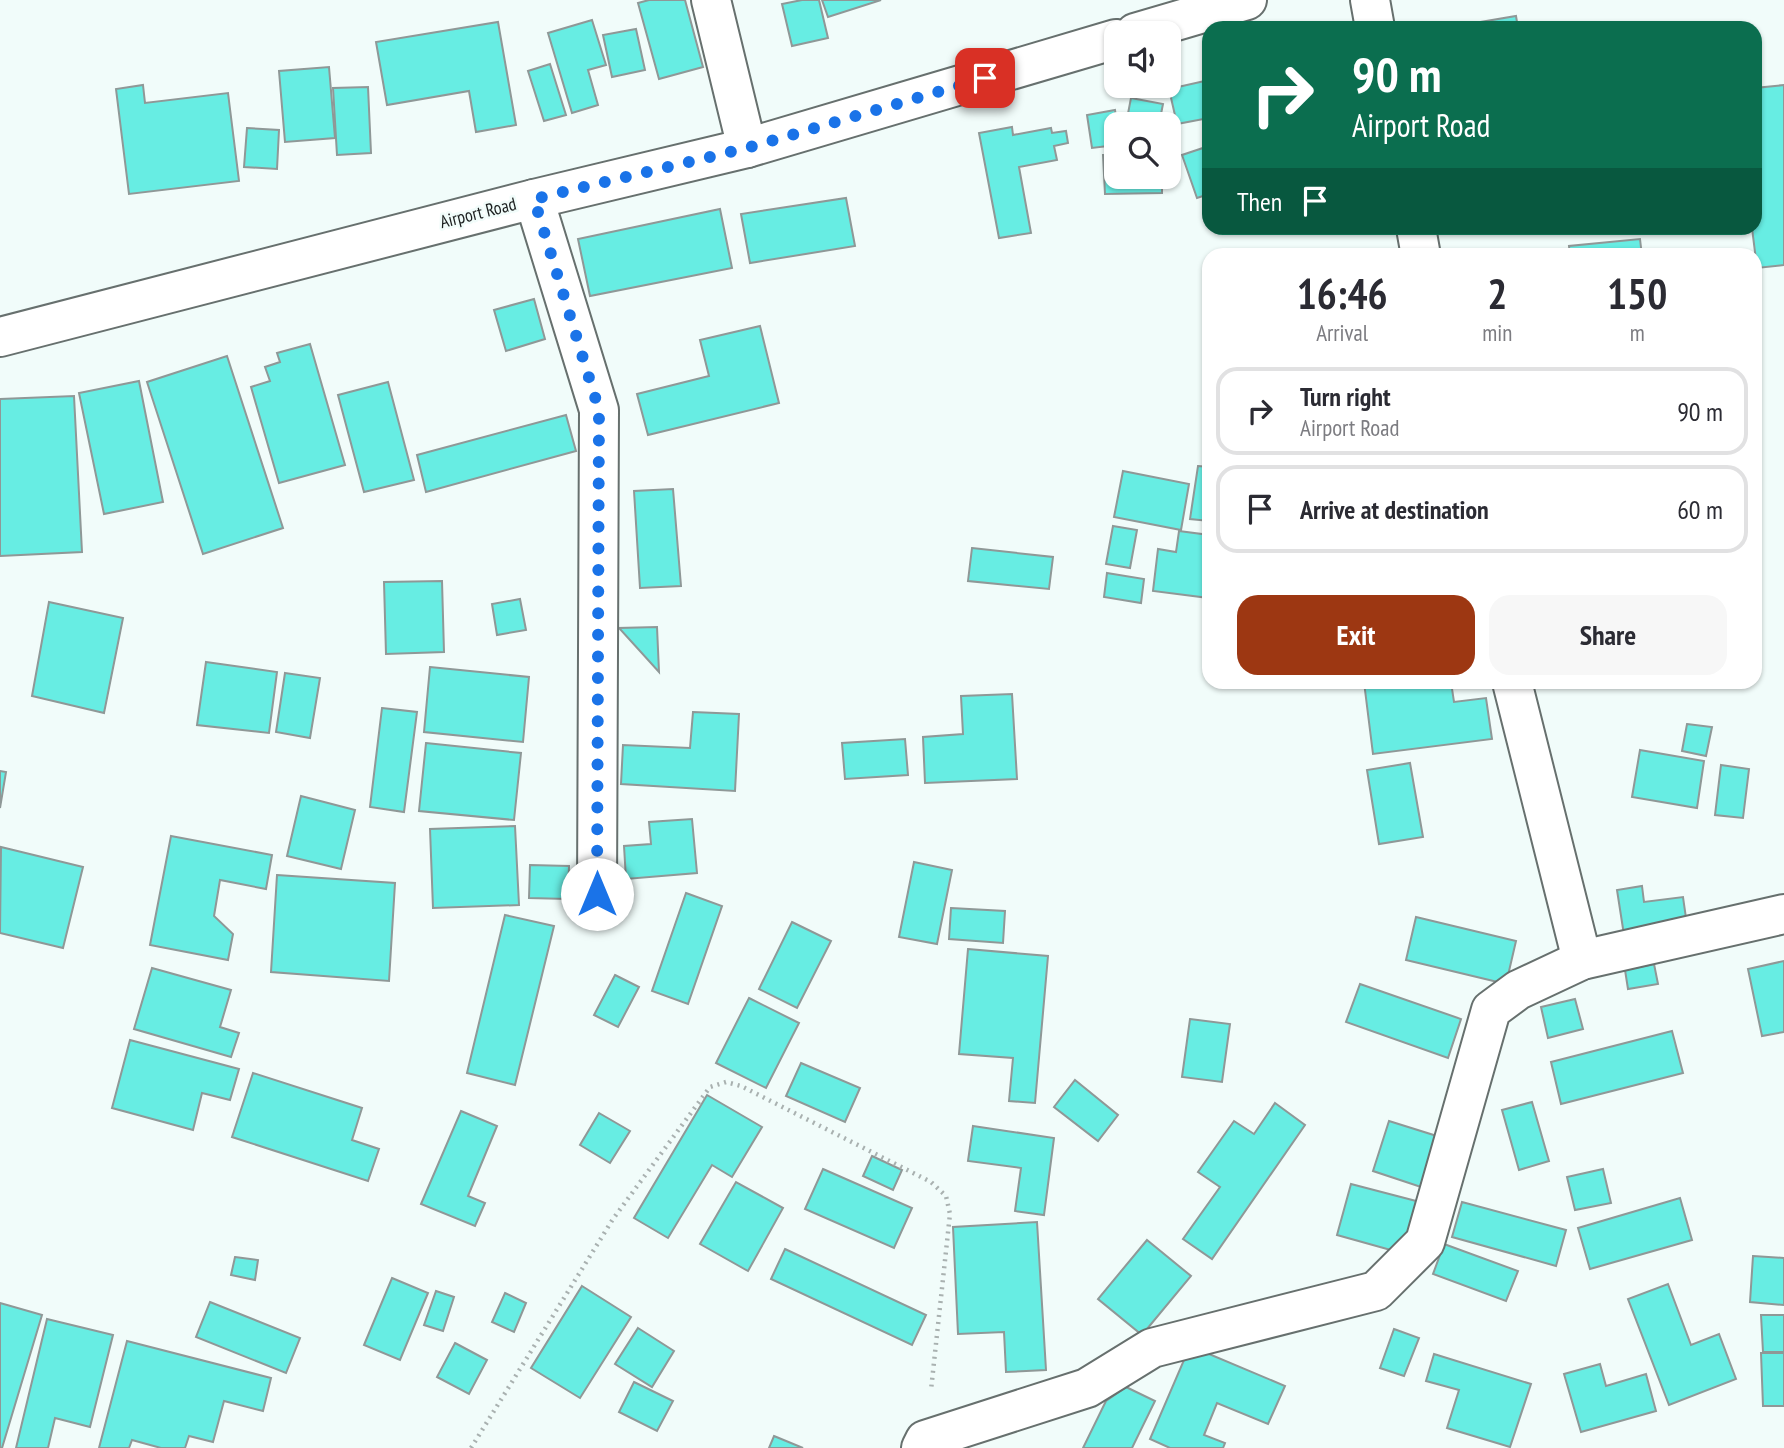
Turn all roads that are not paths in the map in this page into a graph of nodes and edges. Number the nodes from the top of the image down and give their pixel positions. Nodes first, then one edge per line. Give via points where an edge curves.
1 (711, 0) edge
2 (1247, 0) edge
3 (1370, 0) edge
4 (1176, 21) edge
5 (1374, 21) edge
6 (1104, 43) edge
7 (747, 148) junction
8 (534, 199) junction
9 (0, 337) edge
10 (1514, 689) edge
11 (597, 894) dead end
12 (1784, 914) edge
13 (1583, 960) junction
14 (923, 1444) edge

1 - 7 street
2 - 4 street
3 - 5 street
6 - 7 street, Airport Road
7 - 8 street, Airport Road
8 - 9 street, Airport Road
8 - 11 street via 599,410
10 - 13 street
12 - 13 street
13 - 14 street via 1518,990 1491,1010 1425,1242 1376,1291 1152,1348 1087,1388

